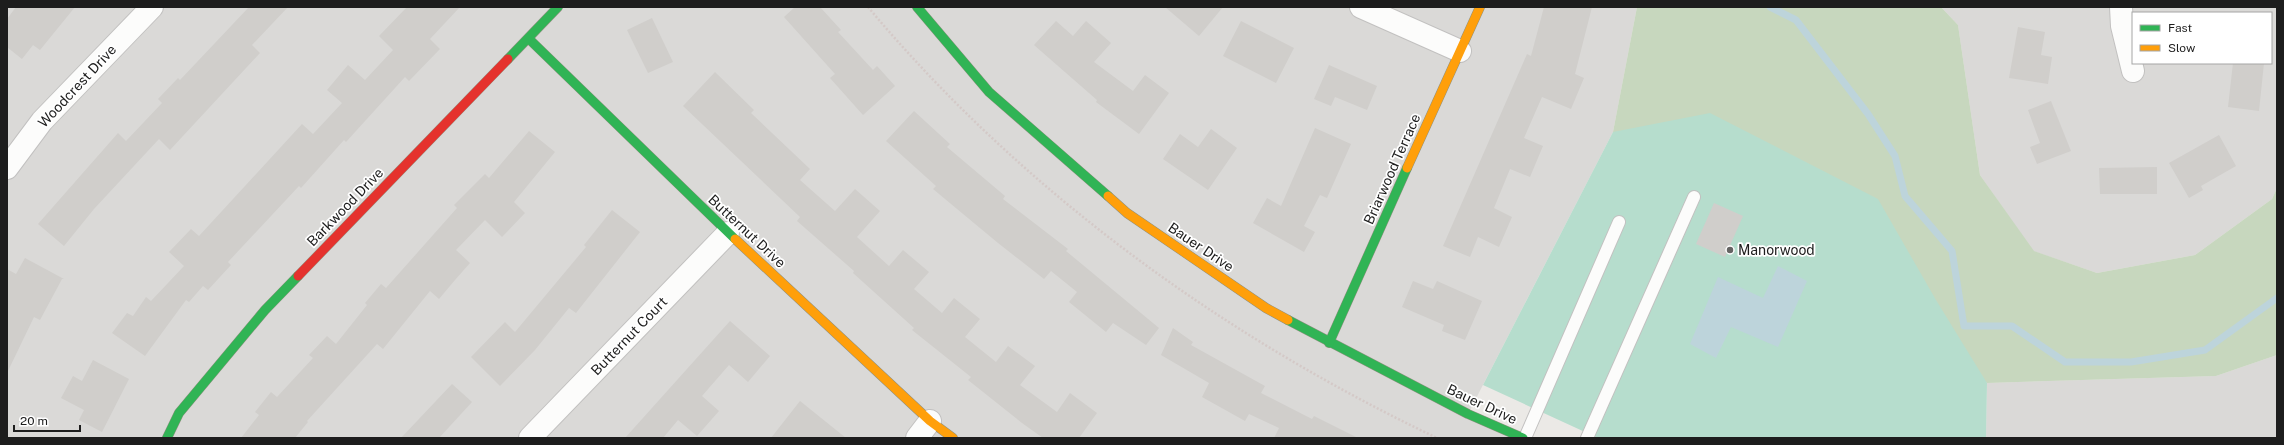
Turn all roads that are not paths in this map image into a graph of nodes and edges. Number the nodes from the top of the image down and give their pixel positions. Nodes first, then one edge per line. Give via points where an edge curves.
1 (152, 7) edge
2 (558, 7) edge
3 (917, 7) edge
4 (1361, 7) edge
5 (1480, 7) edge
6 (2121, 7) edge
7 (529, 39) junction
8 (1460, 51) junction
9 (2133, 70) dead end
10 (7, 168) edge
11 (1694, 197) dead end
12 (1619, 222) dead end
13 (728, 233) junction
14 (1329, 343) junction
15 (924, 430) edge
16 (167, 438) edge
17 (530, 438) edge
18 (952, 438) edge
19 (1524, 438) edge
20 (1587, 438) edge

1 - 10 street, Woodcrest Drive via 42,121
2 - 7 street, Barkwood Drive
3 - 14 street, Bauer Drive via 989,92 1127,213 1266,308
4 - 8 street
5 - 8 street, Briarwood Terrace
6 - 9 street via 2122,26
7 - 13 street, Butternut Drive
7 - 16 street, Barkwood Drive via 265,310 179,413
8 - 14 street, Briarwood Terrace
11 - 20 lane
12 - 19 lane
13 - 15 street, Butternut Drive
13 - 17 street, Butternut Court
14 - 19 street, Bauer Drive via 1468,414
15 - 18 street, Butternut Drive

